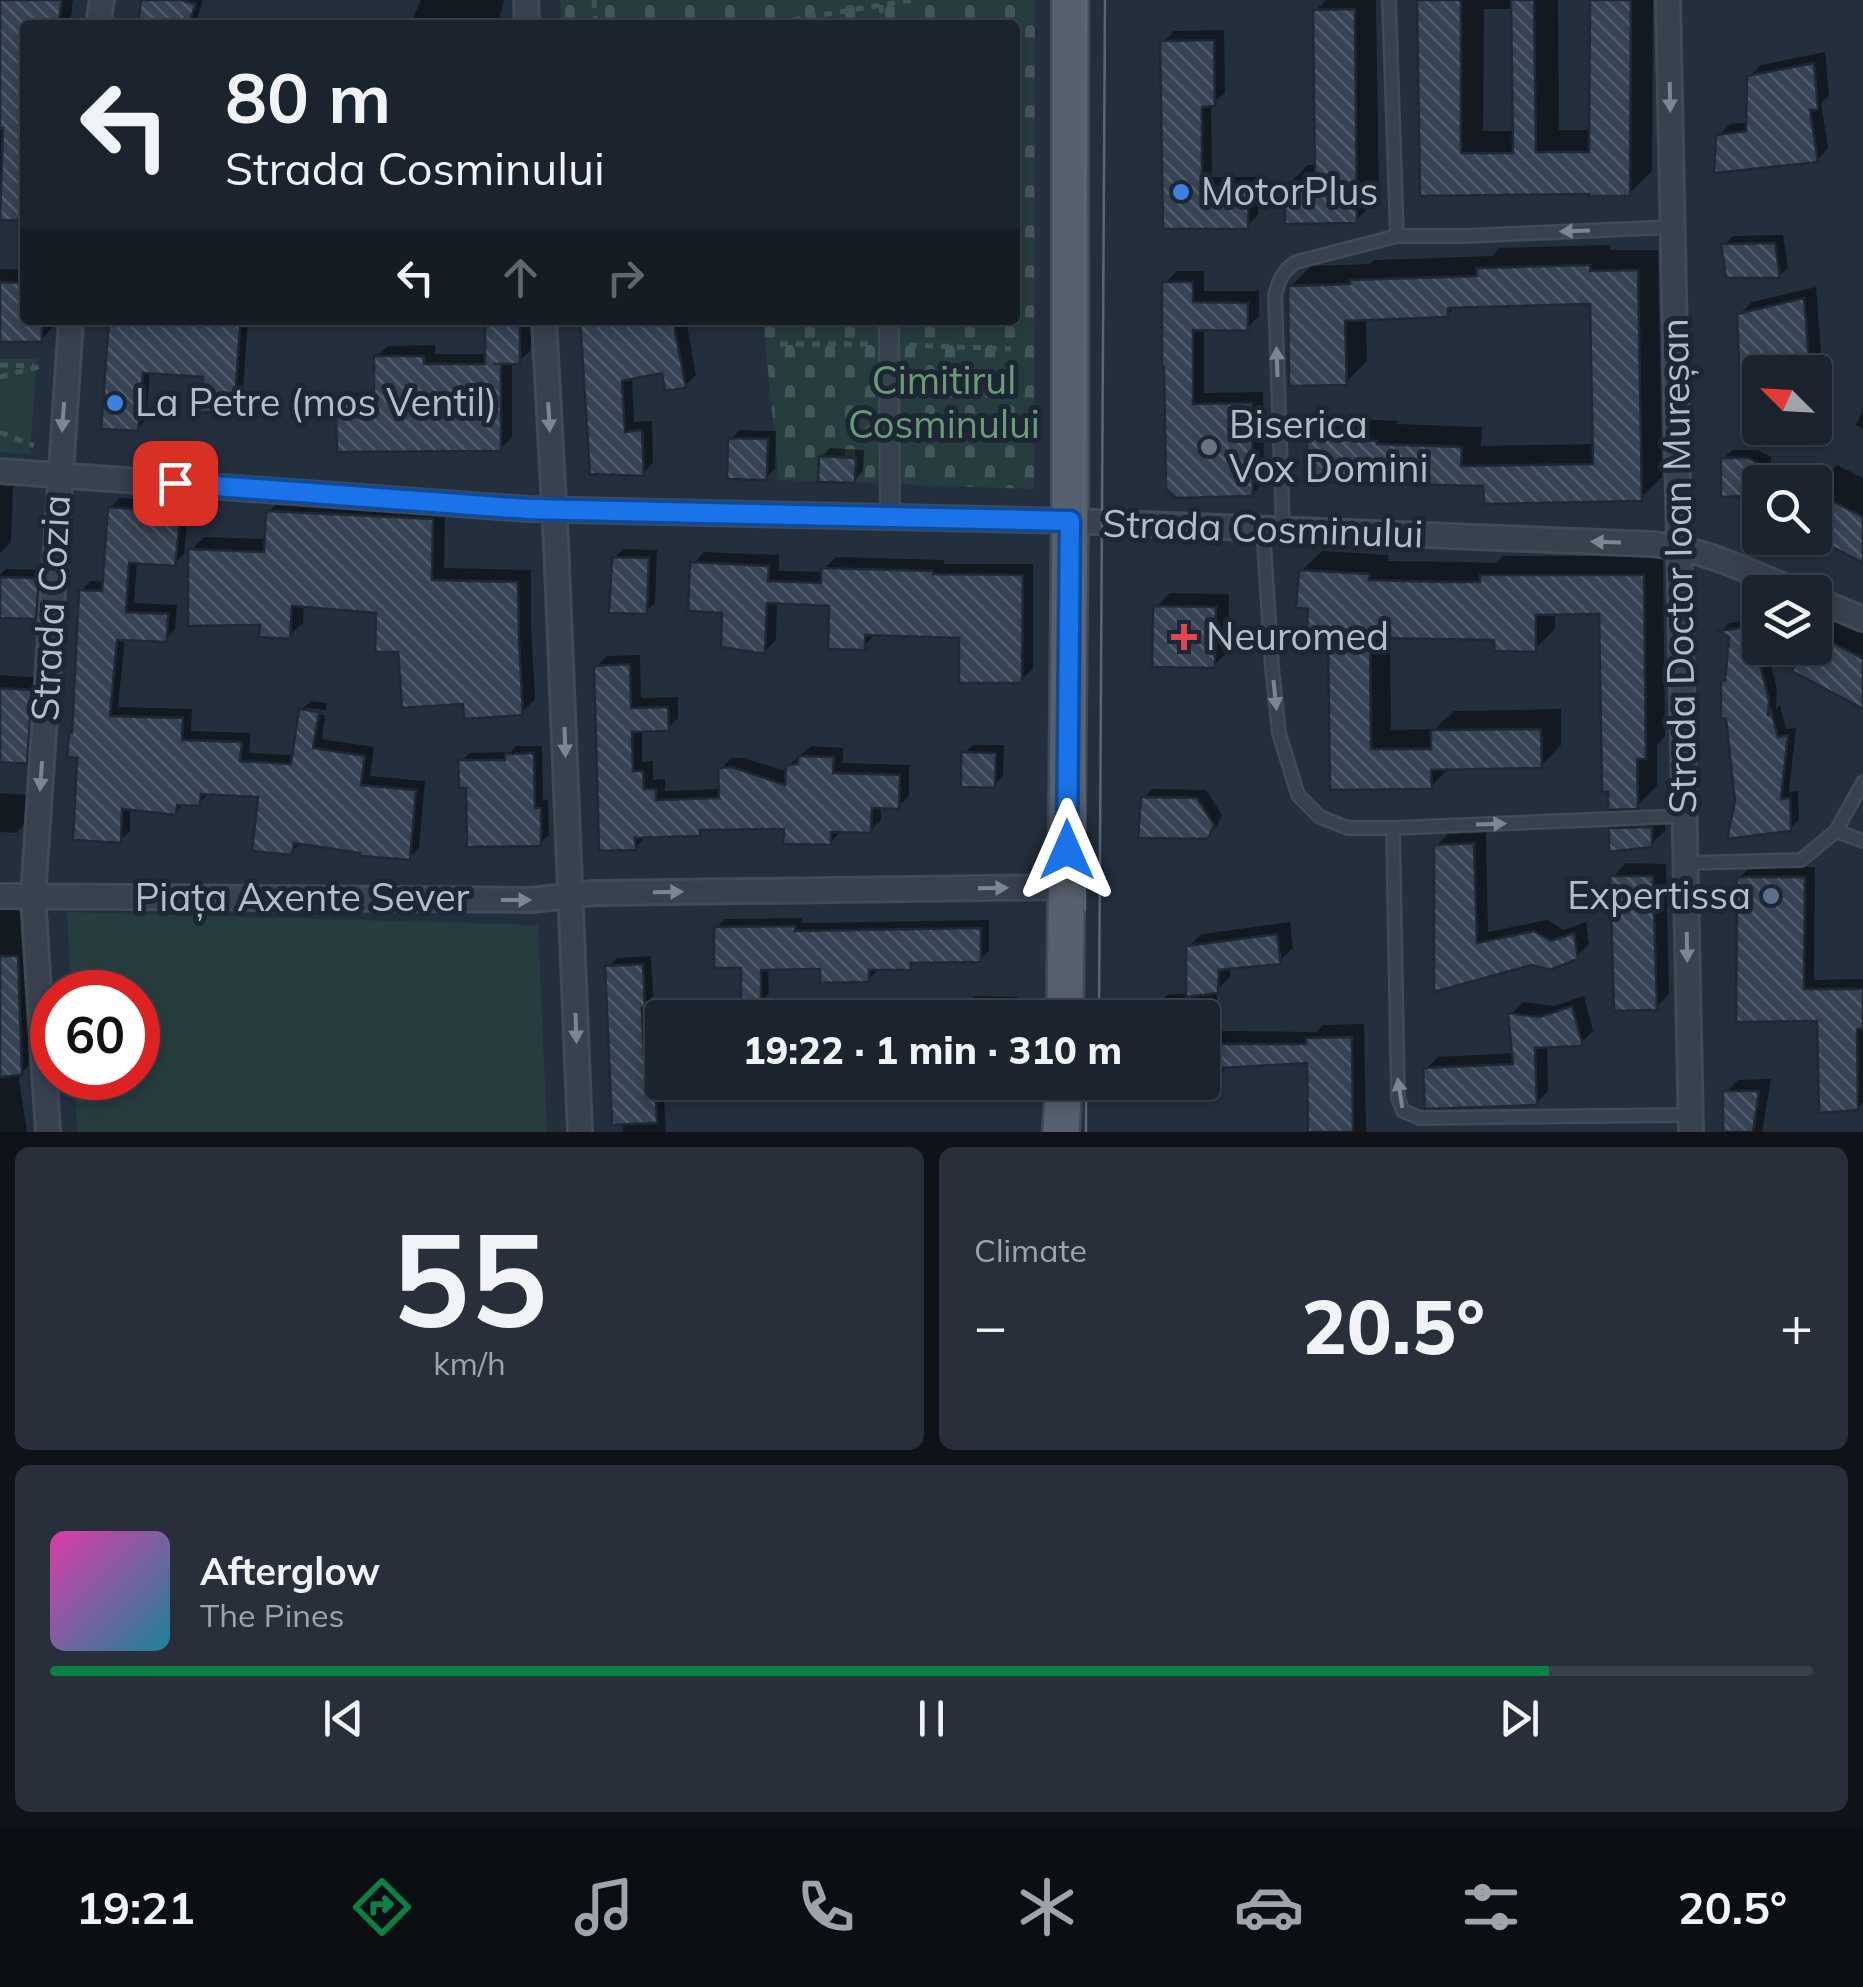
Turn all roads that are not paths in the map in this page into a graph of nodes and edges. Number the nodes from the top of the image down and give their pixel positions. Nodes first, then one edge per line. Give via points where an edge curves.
1 (1070, 0) edge
2 (1389, 0) edge
3 (1668, 0) edge
4 (1672, 227) junction
5 (1397, 236) junction
6 (71, 325) edge
7 (544, 325) edge
8 (889, 325) edge
9 (0, 470) edge
10 (59, 474) junction
11 (554, 510) junction
12 (890, 518) junction
13 (1070, 521) junction
14 (1273, 529) junction
15 (1679, 546) junction
16 (1757, 575) edge
17 (1832, 606) edge
18 (1863, 619) edge
19 (1863, 782) edge
20 (1684, 816) junction
21 (1393, 828) junction
22 (1836, 831) junction
23 (1863, 842) edge
24 (1686, 863) junction
25 (1067, 887) junction
26 (0, 896) edge
27 (570, 896) junction
28 (33, 897) junction
29 (1065, 1000) edge
30 (1063, 1100) edge
31 (1691, 1123) edge
32 (48, 1132) edge
33 (580, 1132) edge
34 (1061, 1132) edge

1 - 13 main road
2 - 5 lane
3 -> 4 street, Strada Doctor Ioan Mureșan
4 -> 5 lane
4 - 15 street, Strada Doctor Ioan Mureșan
14 -> 5 lane via 1279,280 1296,262
6 -> 10 street, Strada Cozia
7 -> 11 street
8 - 12 street
9 - 10 street, Strada Cosminului
10 - 11 street, Strada Cosminului
10 -> 28 street, Strada Cozia
11 - 12 street, Strada Cosminului
11 -> 27 street
12 - 13 street, Strada Cosminului
13 - 14 street, Strada Cosminului
13 - 25 main road
15 -> 14 street, Strada Cosminului
14 -> 21 lane via 1272,667 1279,733 1298,794 1320,816 1348,828
15 - 16 street, Strada Cosminului
15 - 20 street, Strada Doctor Ioan Mureșan
17 - 18 street
19 - 22 lane
21 -> 20 lane
20 - 24 street, Strada Doctor Ioan Mureșan
31 -> 21 lane via 1420,1118 1403,1111
22 - 23 lane
22 - 24 lane via 1802,860
24 -> 31 street, Strada Doctor Ioan Mureșan
27 -> 25 street, Piața Axente Sever
25 - 29 main road
26 - 28 street, Piața Axente Sever
28 -> 27 street, Piața Axente Sever
27 -> 33 street
28 - 32 street
30 - 34 main road

